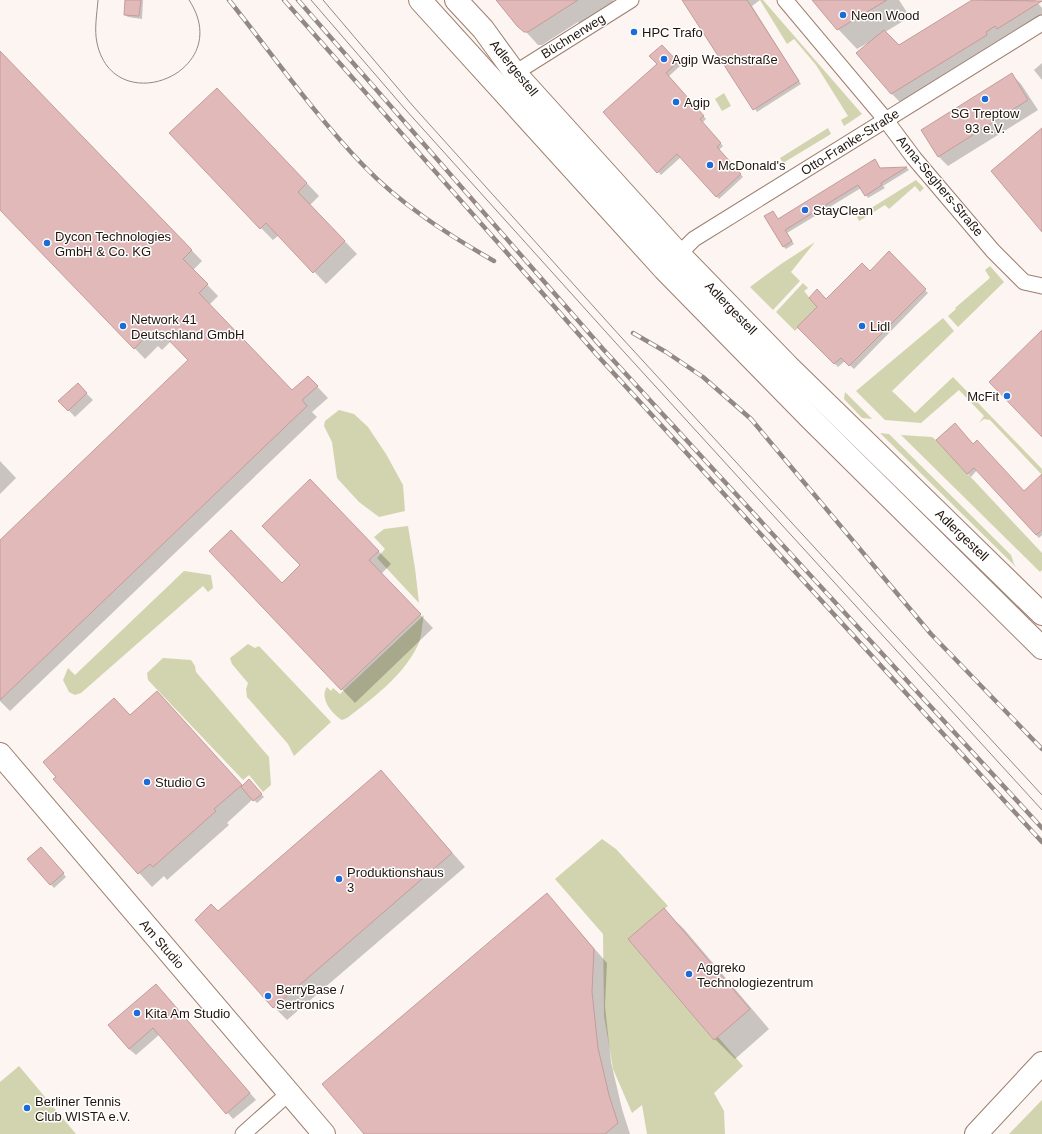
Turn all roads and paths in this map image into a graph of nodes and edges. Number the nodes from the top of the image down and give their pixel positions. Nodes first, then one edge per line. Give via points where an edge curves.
1 (420, 0) edge
2 (456, 0) edge
3 (632, 0) edge
4 (785, 0) edge
5 (1042, 22) edge
6 (515, 73) junction
7 (885, 119) junction
8 (679, 254) junction
9 (664, 269) junction
10 (1042, 286) edge
11 (986, 592) junction
12 (1025, 597) junction
13 (1042, 614) edge
14 (1042, 648) edge
15 (1, 756) edge
16 (1042, 1063) edge
17 (289, 1093) junction
18 (243, 1134) edge
19 (324, 1134) edge
20 (976, 1134) edge

1 - 9 main road, Adlergestell
2 - 6 main road, Adlergestell via 483,29
3 - 6 street, Büchnerweg
4 - 7 street, Anna-Seghers-Straße
5 - 7 street, Otto-Franke-Straße
6 - 8 main road, Adlergestell
7 - 8 street, Otto-Franke-Straße via 694,239
7 - 10 street, Anna-Seghers-Straße via 914,158 993,251 1024,282
8 - 9 main road, Otto-Franke-Straße
8 - 12 main road, Adlergestell via 788,366
9 - 11 main road, Adlergestell
11 - 12 main road, Adlergestell via 1014,607
11 - 14 main road, Adlergestell
12 - 13 main road, Adlergestell
15 - 17 main road, Am Studio
16 - 20 main road
17 - 18 street
17 - 19 main road, Am Studio

